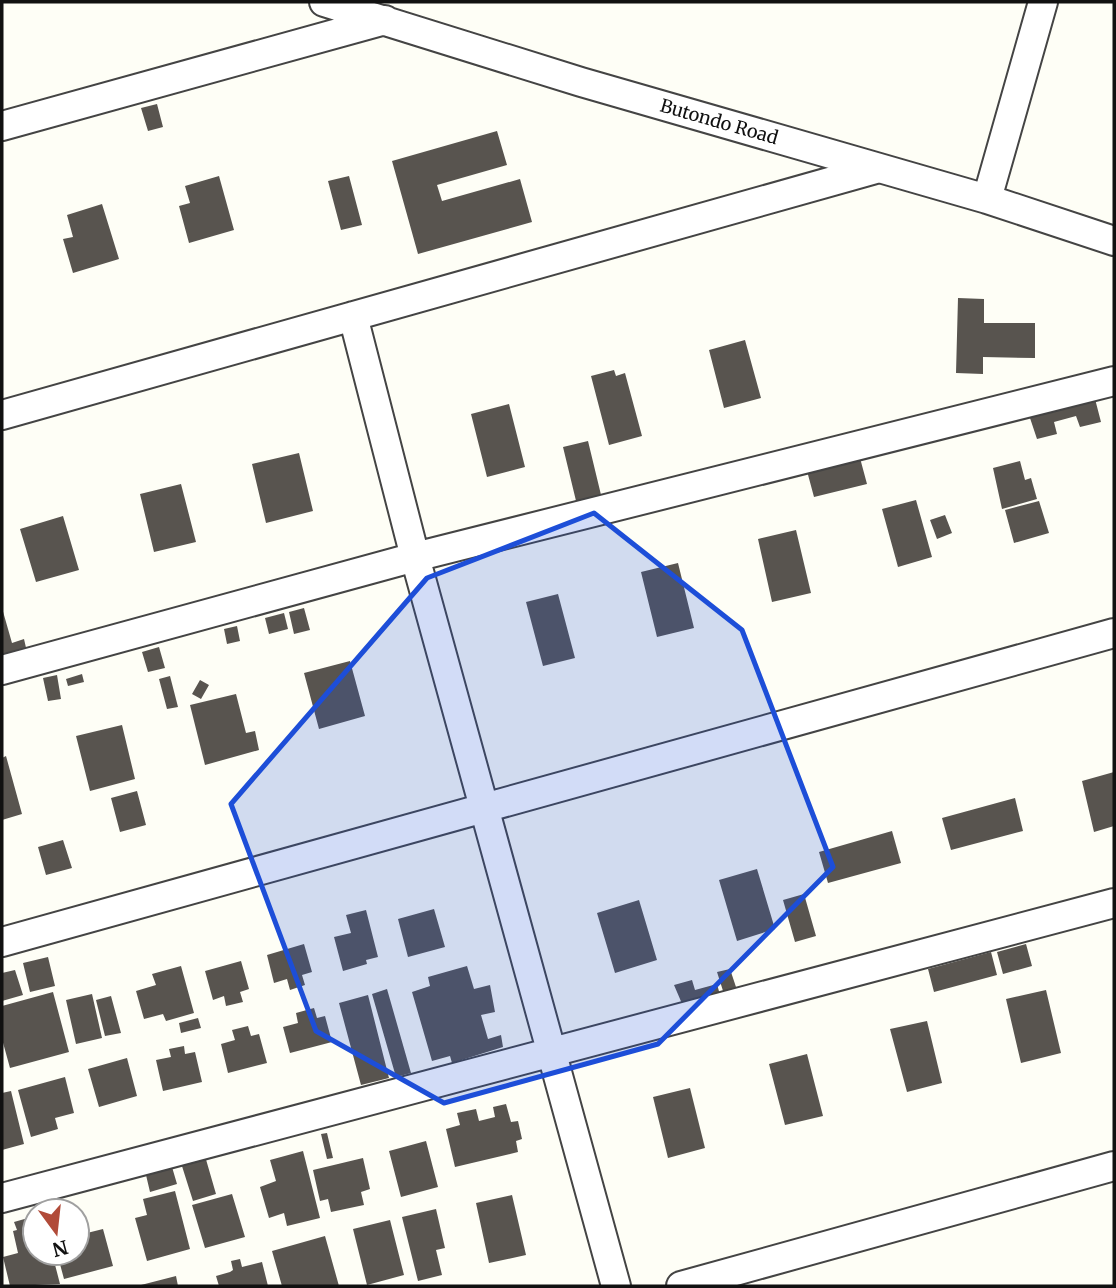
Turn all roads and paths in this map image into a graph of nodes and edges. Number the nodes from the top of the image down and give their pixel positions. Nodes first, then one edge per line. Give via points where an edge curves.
1 (324, 2) edge
2 (1043, 2) edge
3 (385, 20) junction
4 (2, 126) edge
5 (879, 168) junction
6 (987, 199) junction
7 (1114, 241) edge
8 (353, 316) junction
9 (1114, 381) edge
10 (2, 415) edge
11 (415, 557) junction
12 (1114, 633) edge
13 (2, 670) edge
14 (485, 810) junction
15 (1114, 903) edge
16 (2, 942) edge
17 (552, 1054) junction
18 (1114, 1167) edge
19 (2, 1198) edge
20 (616, 1286) edge
21 (681, 1286) edge

1 - 3 street, Butondo Road
2 - 6 street
3 - 4 street
3 - 5 street, Butondo Road
5 - 6 street, Butondo Road
5 - 8 street
6 - 7 street, Butondo Road
8 - 10 street
8 - 11 street
9 - 11 street
11 - 13 street
11 - 14 street
12 - 14 street
14 - 16 street
14 - 17 street
15 - 17 street
17 - 19 street
17 - 20 street
18 - 21 street

